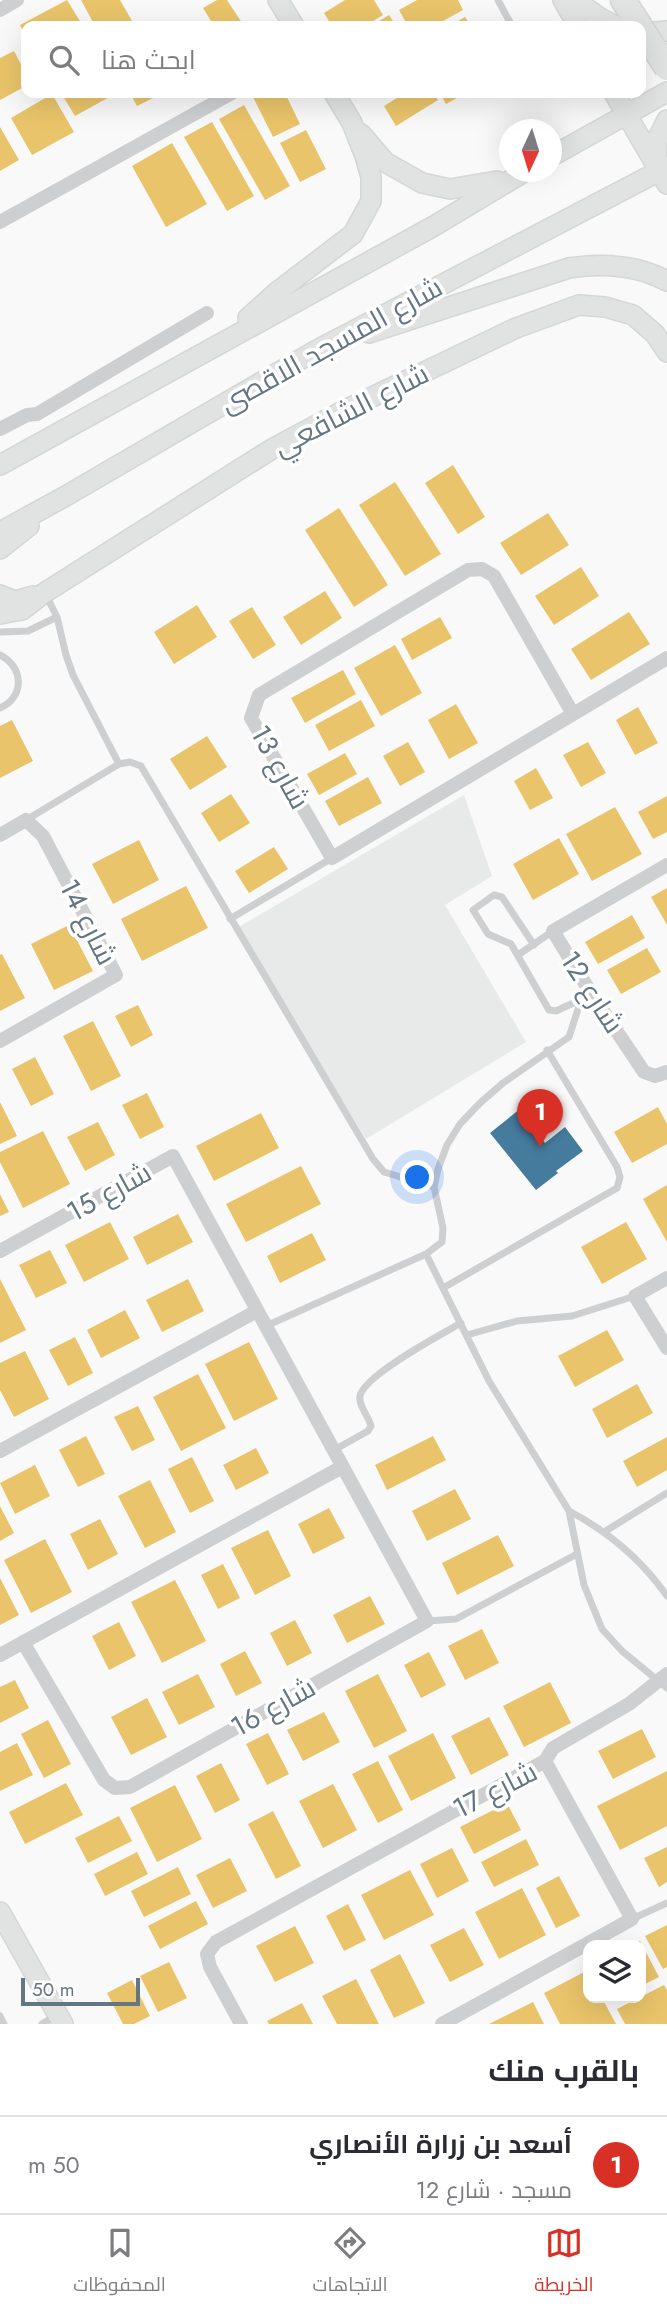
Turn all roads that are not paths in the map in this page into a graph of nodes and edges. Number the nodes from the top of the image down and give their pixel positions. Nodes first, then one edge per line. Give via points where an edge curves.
1 (17, 0) edge
2 (278, 0) edge
3 (498, 0) edge
4 (563, 0) edge
5 (575, 0) edge
6 (623, 0) edge
7 (0, 10) edge
8 (291, 21) edge
9 (509, 21) edge
10 (575, 21) edge
11 (607, 21) edge
12 (636, 21) edge
13 (667, 31) edge
14 (646, 33) edge
15 (646, 36) edge
16 (667, 68) edge
17 (667, 92) edge
18 (223, 98) edge
19 (337, 98) edge
20 (617, 98) edge
21 (626, 114) junction
22 (667, 120) edge
23 (352, 123) junction
24 (562, 150) edge
25 (664, 174) edge
26 (499, 179) edge
27 (506, 182) edge
28 (0, 222) edge
29 (667, 281) edge
30 (207, 313) dead end
31 (223, 340) junction
32 (315, 351) junction
33 (667, 352) edge
34 (37, 414) junction
35 (0, 429) edge
36 (57, 433) junction
37 (0, 465) edge
38 (64, 497) junction
39 (0, 532) edge
40 (0, 550) edge
41 (44, 593) junction
42 (0, 595) edge
43 (0, 614) edge
44 (57, 617) junction
45 (0, 632) edge
46 (0, 655) edge
47 (667, 659) edge
48 (0, 708) edge
49 (573, 714) junction
50 (119, 764) junction
51 (26, 820) junction
52 (0, 835) edge
53 (332, 858) junction
54 (667, 865) edge
55 (230, 919) junction
56 (553, 931) junction
57 (534, 945) junction
58 (518, 955) junction
59 (586, 996) junction
60 (0, 1041) edge
61 (547, 1050) junction
62 (667, 1072) edge
63 (434, 1187) junction
64 (0, 1251) edge
65 (426, 1254) junction
66 (667, 1278) edge
67 (443, 1288) junction
68 (635, 1296) junction
69 (257, 1311) junction
70 (461, 1323) junction
71 (265, 1326) junction
72 (467, 1335) junction
73 (667, 1348) edge
74 (0, 1451) edge
75 (334, 1451) junction
76 (342, 1467) junction
77 (667, 1493) edge
78 (569, 1511) junction
79 (604, 1532) junction
80 (577, 1554) junction
81 (667, 1596) edge
82 (427, 1621) junction
83 (23, 1642) junction
84 (0, 1655) edge
85 (664, 1681) edge
86 (545, 1761) junction
87 (667, 1903) edge
88 (0, 1912) edge
89 (632, 1919) junction
90 (0, 2017) edge
91 (54, 2021) edge
92 (4, 2024) edge
93 (241, 2024) edge
94 (442, 2024) edge

1 - 7 street
2 - 8 main road
3 - 9 lane
4 - 10 main road
5 - 11 main road
6 - 12 highway
13 - 14 main road
15 - 16 highway, bridge
17 - 21 main road
18 - 28 street
19 - 23 main road
20 - 21 main road
21 - 24 main road
21 - 25 main road
22 - 25 main road via 655,148
23 - 26 main road via 385,163 422,183 450,189
23 - 31 main road via 371,177 371,201 353,234
25 - 32 main road, شارع المسجد الاقصى
27 - 31 main road, شارع المسجد الاقصى
29 - 32 main road via 630,268 569,268
30 - 34 street
31 - 36 main road, شارع المسجد الاقصى
32 - 38 main road, شارع المسجد الاقصى
33 - 41 main road, شارع الشافعي via 633,315 605,307 579,305 516,328 272,449
34 - 35 street
34 - 36 street
36 - 37 main road, شارع المسجد الاقصى
38 - 39 main road, شارع المسجد الاقصى
38 - 40 main road
41 - 42 main road, شارع الشافعي via 15,601
41 - 43 main road, شارع الشافعي via 22,610
41 - 44 lane
44 - 45 lane via 28,631
44 - 50 lane via 73,675
46 - 48 lane via 13,664 19,679 15,696
47 - 49 street
49 - 53 street
49 - 53 street, شارع 13 via 494,576 482,569 468,570 259,695 251,718
50 - 51 lane
50 - 55 lane via 141,766
51 - 52 street
51 - 60 street, شارع 14 via 43,836 116,975
53 - 55 lane
54 - 56 street, شارع 12
55 - 63 lane via 379,1168
56 - 57 lane
56 - 59 street, شارع 12
57 - 58 lane
57 - 58 lane via 502,897 494,895 475,907 473,913 488,934 509,942
58 - 59 lane via 549,1010
59 - 61 lane via 570,1035
59 - 62 street, شارع 12 via 643,1072 655,1076
61 - 63 lane via 460,1124 447,1146
61 - 67 lane via 617,1167 617,1188
63 - 65 lane via 444,1236
64 - 69 street, شارع 15 via 173,1156
65 - 67 lane
65 - 71 lane
66 - 68 street
67 - 70 lane
68 - 72 lane via 572,1316 517,1321
68 - 73 street
69 - 71 street, شارع 15
69 - 74 street
70 - 72 lane
70 - 75 lane via 394,1363 363,1390 360,1401 371,1426
71 - 75 street, شارع 15
72 - 78 lane via 489,1381
75 - 76 street
76 - 82 street
76 - 83 street
77 - 79 lane
78 - 79 lane
78 - 80 lane
79 - 81 lane via 630,1552
80 - 82 lane via 456,1619
80 - 85 lane via 587,1597 603,1629 622,1651
82 - 83 street, شارع 16 via 130,1787 115,1788 104,1780
83 - 84 street
85 - 86 street via 553,1748
86 - 89 street, شارع 17
86 - 93 street, شارع 17 via 216,1942 207,1954 210,1967
87 - 89 lane
88 - 91 main road
89 - 94 street
90 - 92 lane

